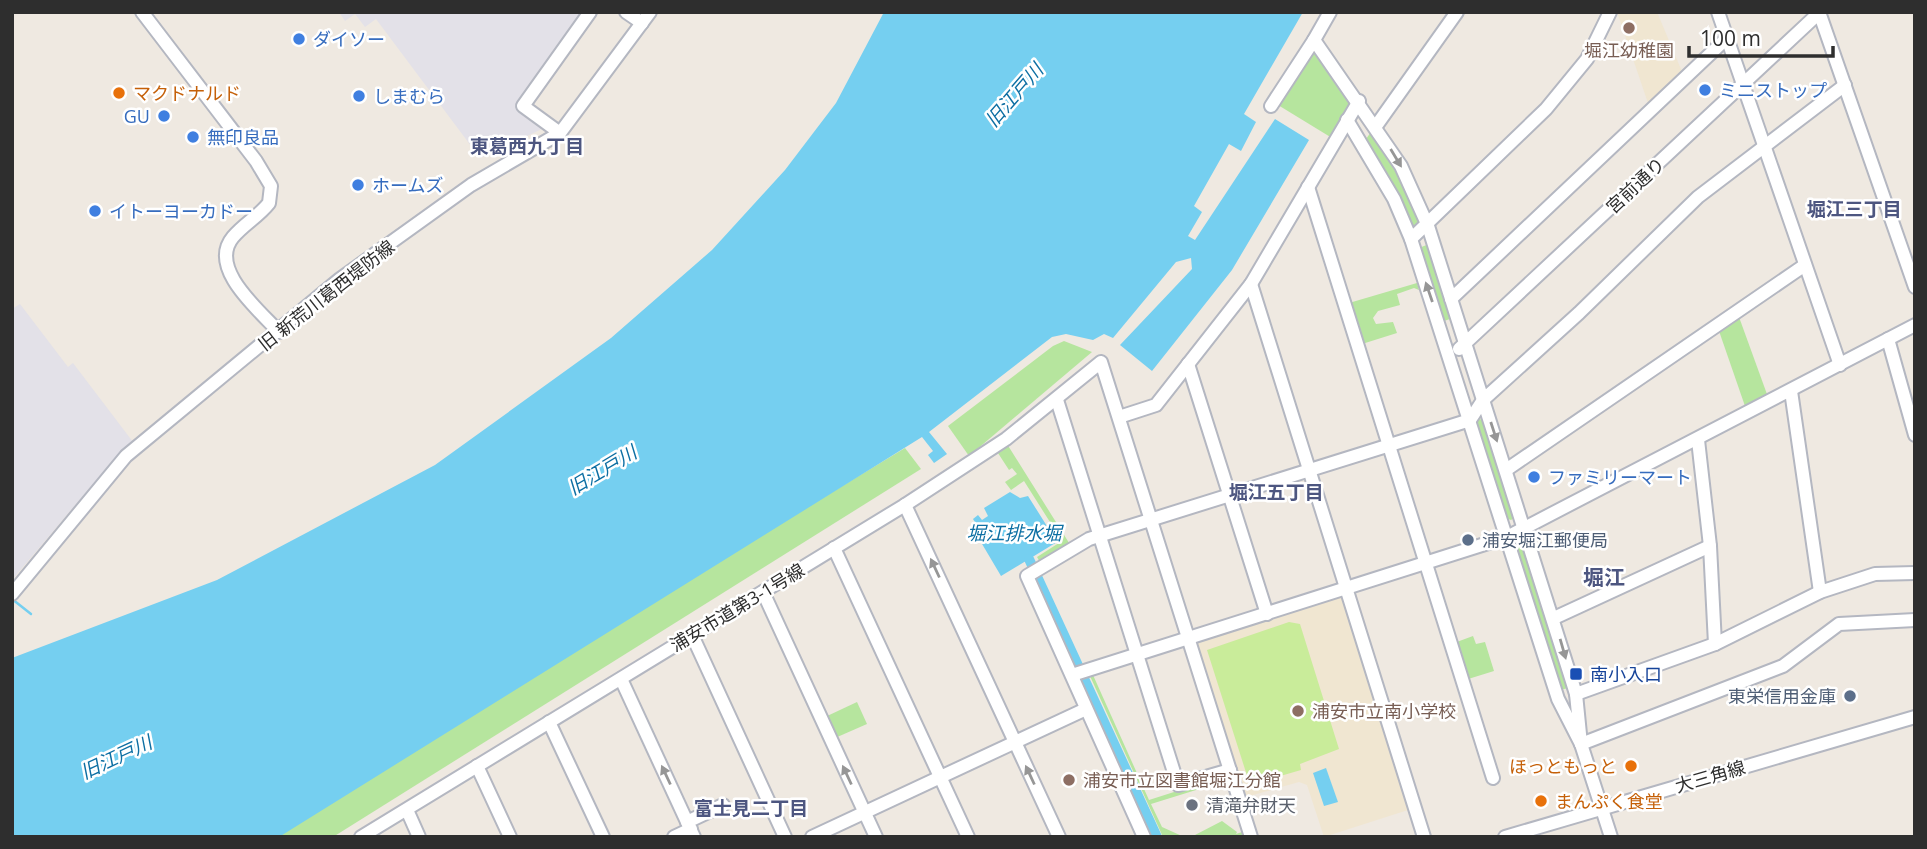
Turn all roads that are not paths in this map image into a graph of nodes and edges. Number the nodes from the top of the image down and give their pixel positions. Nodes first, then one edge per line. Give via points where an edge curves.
1 (142, 12) edge
2 (590, 12) edge
3 (626, 12) edge
4 (1330, 12) edge
5 (1457, 12) edge
6 (1610, 12) edge
7 (1718, 12) edge
8 (1819, 12) edge
9 (646, 18) edge
10 (1727, 38) junction
11 (1314, 40) junction
12 (1743, 84) junction
13 (1845, 85) junction
14 (1359, 101) junction
15 (1271, 106) dead end
16 (1348, 120) junction
17 (1376, 126) junction
18 (560, 134) junction
19 (1764, 146) junction
20 (1308, 187) junction
21 (1428, 226) junction
22 (1411, 239) junction
23 (1805, 265) junction
24 (1251, 284) junction
25 (1915, 287) edge
26 (1451, 299) junction
27 (1915, 325) edge
28 (279, 332) junction
29 (1888, 339) junction
30 (1465, 344) junction
31 (1451, 357) junction
32 (1188, 364) junction
33 (1840, 365) junction
34 (1791, 391) junction
35 (1057, 400) junction
36 (1483, 400) junction
37 (1119, 417) junction
38 (1469, 419) junction
39 (1915, 435) edge
40 (1698, 440) junction
41 (1389, 445) junction
42 (1310, 470) junction
43 (1506, 470) junction
44 (1229, 496) junction
45 (905, 505) junction
46 (1151, 520) junction
47 (1523, 529) junction
48 (1099, 536) junction
49 (1507, 537) junction
50 (1710, 546) junction
51 (834, 548) junction
52 (1426, 564) junction
53 (1915, 573) edge
54 (1347, 587) junction
55 (763, 592) junction
56 (1820, 592) junction
57 (12, 594) edge
58 (1267, 614) junction
59 (1554, 618) junction
60 (1915, 620) edge
61 (692, 635) junction
62 (1188, 638) junction
63 (1715, 644) junction
64 (1137, 654) junction
65 (1072, 675) junction
66 (621, 678) junction
67 (1576, 694) junction
68 (1086, 709) junction
69 (1915, 717) edge
70 (549, 722) junction
71 (1015, 742) junction
72 (1581, 744) junction
73 (477, 766) junction
74 (1230, 770) junction
75 (940, 777) junction
76 (1493, 778) dead end
77 (723, 805) dead end
78 (1602, 807) junction
79 (407, 810) junction
80 (864, 812) junction
81 (691, 829) edge
82 (1509, 836) edge
83 (361, 837) edge
84 (419, 837) edge
85 (510, 837) edge
86 (603, 837) edge
87 (674, 837) edge
88 (785, 837) edge
89 (812, 837) edge
90 (876, 837) edge
91 (968, 837) edge
92 (1059, 837) edge
93 (1144, 837) edge
94 (1251, 837) edge
95 (1424, 837) edge
96 (1611, 837) edge

1 - 28 street via 271,186 270,203 233,237 226,258 238,285
2 - 18 street via 523,106
3 - 9 street
4 - 11 street
5 - 17 street
6 - 21 street via 1587,59 1546,108
7 - 10 street
8 - 12 street, 宮前通り
8 - 13 street
9 - 18 street, 旧 新荒川葛西堤防線
10 - 12 street
10 - 26 street
11 - 14 street
11 - 15 street
12 - 19 street
12 - 30 street, 宮前通り
13 - 19 street
13 - 25 street
14 - 16 street
14 - 17 street
16 - 20 street
16 - 22 street via 1394,199
17 -> 21 street via 1401,166
18 - 28 street, 旧 新荒川葛西堤防線 via 471,185 340,279
19 - 23 street
19 - 36 street via 1698,197
20 - 24 street
20 - 41 street
21 - 22 street
21 - 26 street
31 -> 22 street
23 - 33 street
23 - 43 street
24 - 32 street
24 - 42 street
26 - 30 street
27 - 29 street
28 - 57 street, 旧 新荒川葛西堤防線 via 126,456
29 - 33 street
29 - 39 street
30 - 31 street, 宮前通り
30 - 36 street
31 - 38 street
32 - 37 street via 1156,405
32 - 44 street
33 - 34 street
34 - 40 street
34 - 56 street
35 - 37 street, 浦安市道第3-1号線 via 1101,362
35 - 45 street, 浦安市道第3-1号線
35 - 48 street
36 - 38 street
36 -> 43 street
37 - 46 street
38 - 41 street
38 - 49 street
40 - 47 street
40 - 50 street
41 - 42 street
41 - 52 street
42 - 44 street
42 - 54 street
43 - 47 street
44 - 46 street
44 - 58 street
45 - 51 street, 浦安市道第3-1号線
71 -> 45 street
46 - 48 street
46 - 62 street
47 - 49 street
47 - 59 street
48 - 64 street
48 - 65 street via 1027,576
49 - 52 street
49 - 72 street via 1558,699
50 - 59 street
50 - 63 street
51 - 55 street, 浦安市道第3-1号線
51 - 75 street
52 - 54 street
52 - 76 street
53 - 56 street via 1875,574
54 - 58 street
54 - 95 street
55 - 61 street, 浦安市道第3-1号線
80 -> 55 street
56 - 63 street
58 - 62 street
59 -> 67 street
60 - 72 street via 1839,624 1783,666
61 - 66 street, 浦安市道第3-1号線
61 - 88 street
62 - 64 street
62 - 74 street
63 - 67 street
64 - 65 street
64 - 74 street via 1178,785
65 - 68 street
66 - 70 street, 浦安市道第3-1号線
81 -> 66 street
67 - 72 street
68 - 71 street
68 - 93 street
69 - 78 street, 大三角線
70 - 73 street, 浦安市道第3-1号線
70 - 86 street
71 - 75 street
92 -> 71 street
72 - 78 street
73 - 79 street, 浦安市道第3-1号線
73 - 85 street
74 - 94 street
75 - 80 street
75 - 91 street
77 - 81 street
78 - 82 street, 大三角線
78 - 96 street
79 - 83 street, 浦安市道第3-1号線
79 - 84 street
80 - 89 street
80 - 90 street
81 - 87 street

